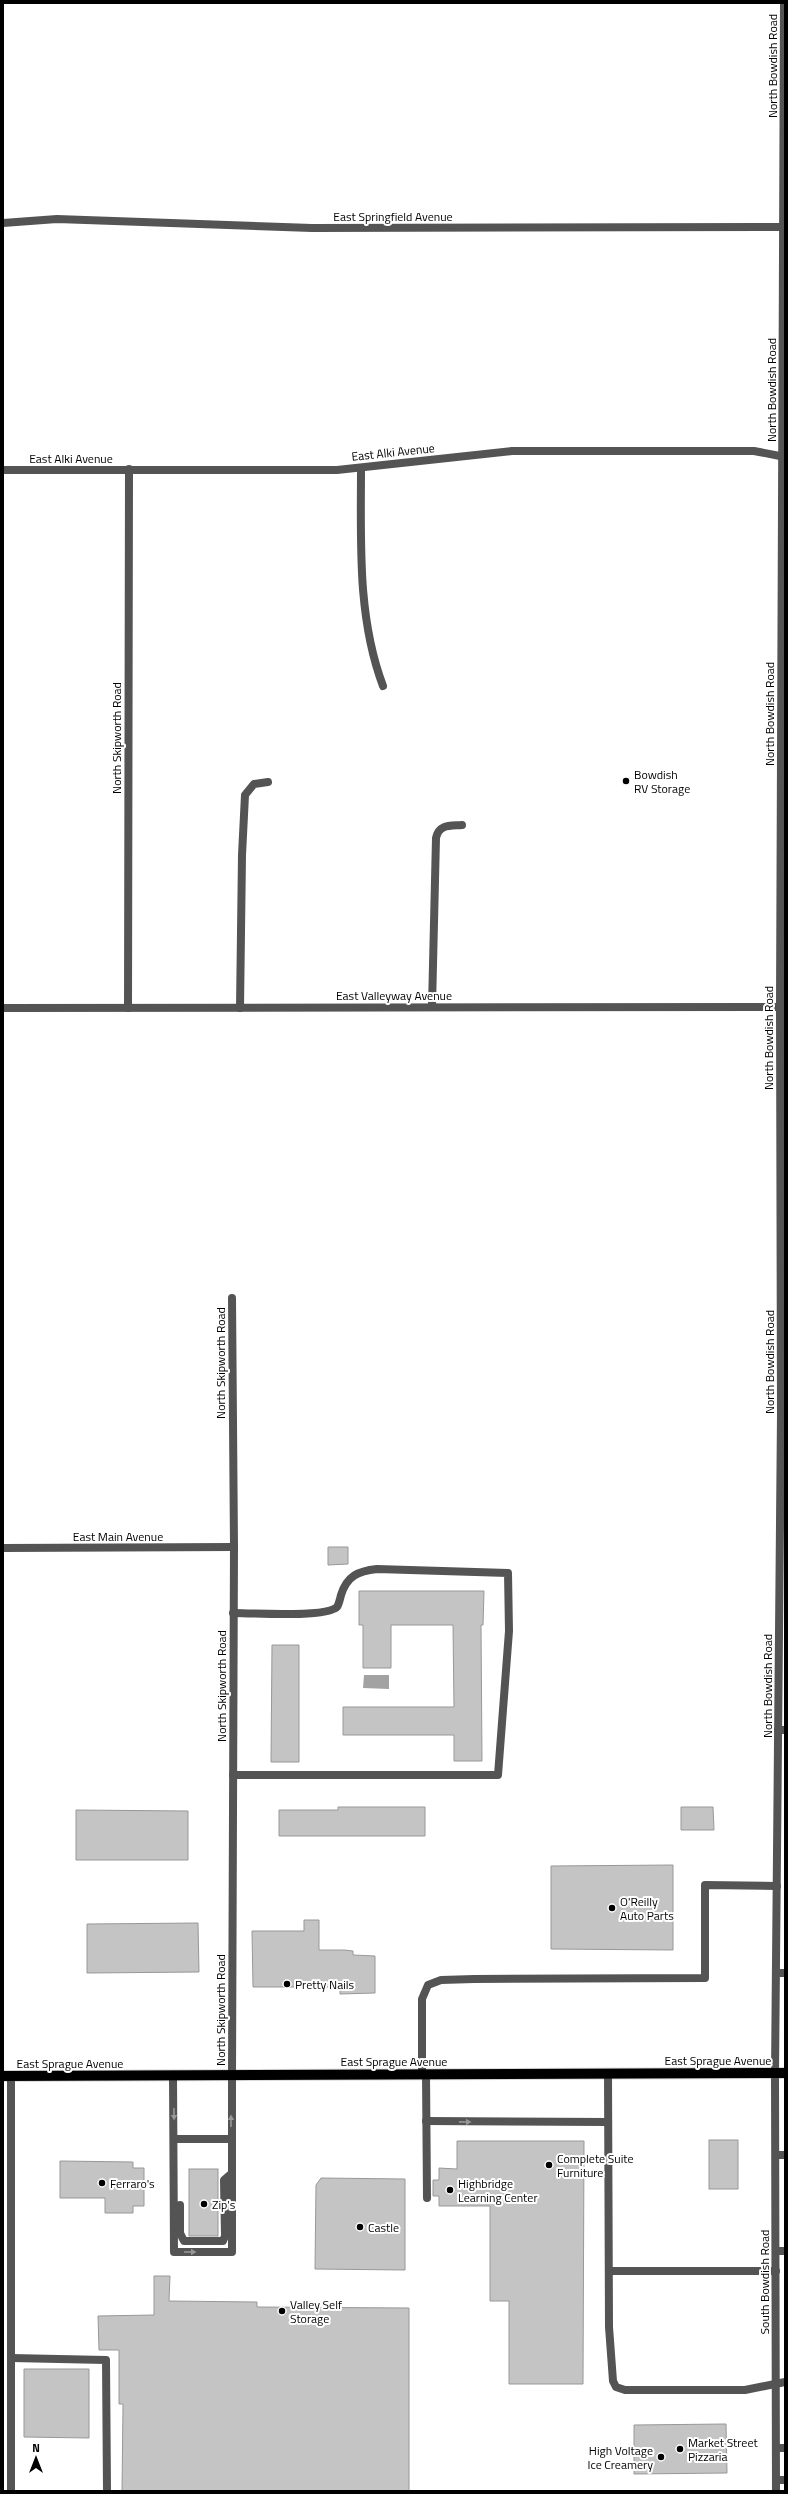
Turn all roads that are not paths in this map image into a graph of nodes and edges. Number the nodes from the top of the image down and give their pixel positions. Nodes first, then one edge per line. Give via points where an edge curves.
1 (784, 3) edge
2 (3, 223) edge
3 (783, 227) junction
4 (784, 456) edge
5 (361, 468) junction
6 (129, 469) junction
7 (3, 470) edge
8 (383, 686) dead end
9 (268, 782) dead end
10 (462, 825) dead end
11 (432, 1007) junction
12 (782, 1007) edge
13 (3, 1008) edge
14 (128, 1008) junction
15 (240, 1008) junction
16 (232, 1298) dead end
17 (783, 1414) edge
18 (234, 1547) junction
19 (3, 1548) edge
20 (234, 1613) junction
21 (782, 1622) edge
22 (782, 1730) edge
23 (233, 1775) junction
24 (777, 1886) junction
25 (776, 1973) junction
26 (785, 1973) edge
27 (780, 2073) edge
28 (424, 2074) junction
29 (608, 2074) junction
30 (173, 2075) junction
31 (232, 2075) junction
32 (7, 2076) edge
33 (426, 2121) junction
34 (608, 2122) junction
35 (174, 2138) junction
36 (231, 2138) junction
37 (776, 2155) junction
38 (785, 2155) edge
39 (174, 2174) junction
40 (231, 2174) junction
41 (426, 2198) dead end
42 (776, 2251) junction
43 (785, 2251) edge
44 (609, 2271) junction
45 (776, 2271) junction
46 (11, 2358) junction
47 (785, 2382) edge
48 (776, 2385) junction
49 (776, 2448) junction
50 (785, 2448) edge
51 (776, 2480) junction
52 (785, 2480) edge
53 (11, 2491) edge
54 (107, 2491) edge
55 (776, 2491) edge

1 - 3 street, North Bowdish Road
2 - 3 street, East Springfield Avenue via 57,219 312,228
3 - 4 street, North Bowdish Road
4 - 5 street, East Alki Avenue via 754,451 512,451
4 - 12 street, North Bowdish Road
5 - 6 street, East Alki Avenue
5 - 8 street via 362,583 372,656
6 - 7 street, East Alki Avenue
6 - 14 street, North Skipworth Road
9 - 15 street via 254,784 246,796 242,854
10 - 11 street via 445,826 437,833 436,838
11 - 12 street, East Valleyway Avenue
11 - 15 street, East Valleyway Avenue
12 - 17 street, North Bowdish Road
13 - 14 street, East Valleyway Avenue
14 - 15 street, East Valleyway Avenue
16 - 18 street, North Skipworth Road
17 - 21 street, North Bowdish Road
18 - 19 street, East Main Avenue
18 - 20 street, North Skipworth Road
20 - 23 street, North Skipworth Road
20 - 23 street via 299,1614 329,1611 337,1606 349,1577 362,1571 377,1569 508,1573 509,1630 498,1775
21 - 22 street, North Bowdish Road
22 - 24 street, North Bowdish Road
23 - 31 street, North Skipworth Road
24 - 25 street, North Bowdish Road
24 - 28 street via 705,1885 705,1978 474,1979 441,1980 428,1985 422,1999
25 - 26 street
25 - 27 street, North Bowdish Road
27 - 29 main road, East Sprague Avenue
27 - 37 street, South Bowdish Road
28 - 29 main road, East Sprague Avenue
28 - 31 main road, East Sprague Avenue
28 - 33 street
29 - 34 street
30 - 31 main road, East Sprague Avenue
30 - 32 main road, East Sprague Avenue
30 -> 35 street
36 -> 31 street, North Skipworth Road
32 - 46 street
33 -> 34 street
33 - 41 street
34 - 44 street
35 - 36 street
35 - 39 street
36 - 40 street, North Skipworth Road
37 - 38 street
37 - 42 street, South Bowdish Road
39 - 40 street via 179,2185 180,2234 184,2242 191,2243 223,2241 224,2180
39 -> 40 street, North Skipworth Road via 174,2252 232,2252
42 - 43 street
42 - 45 street, South Bowdish Road
44 - 45 street
44 - 48 street via 610,2334 613,2381 616,2388 745,2390
45 - 48 street, South Bowdish Road
46 - 53 street
46 - 54 street via 106,2360
47 - 48 street
48 - 49 street, South Bowdish Road
49 - 50 street
49 - 51 street, South Bowdish Road
51 - 52 street
51 - 55 street, South Bowdish Road

